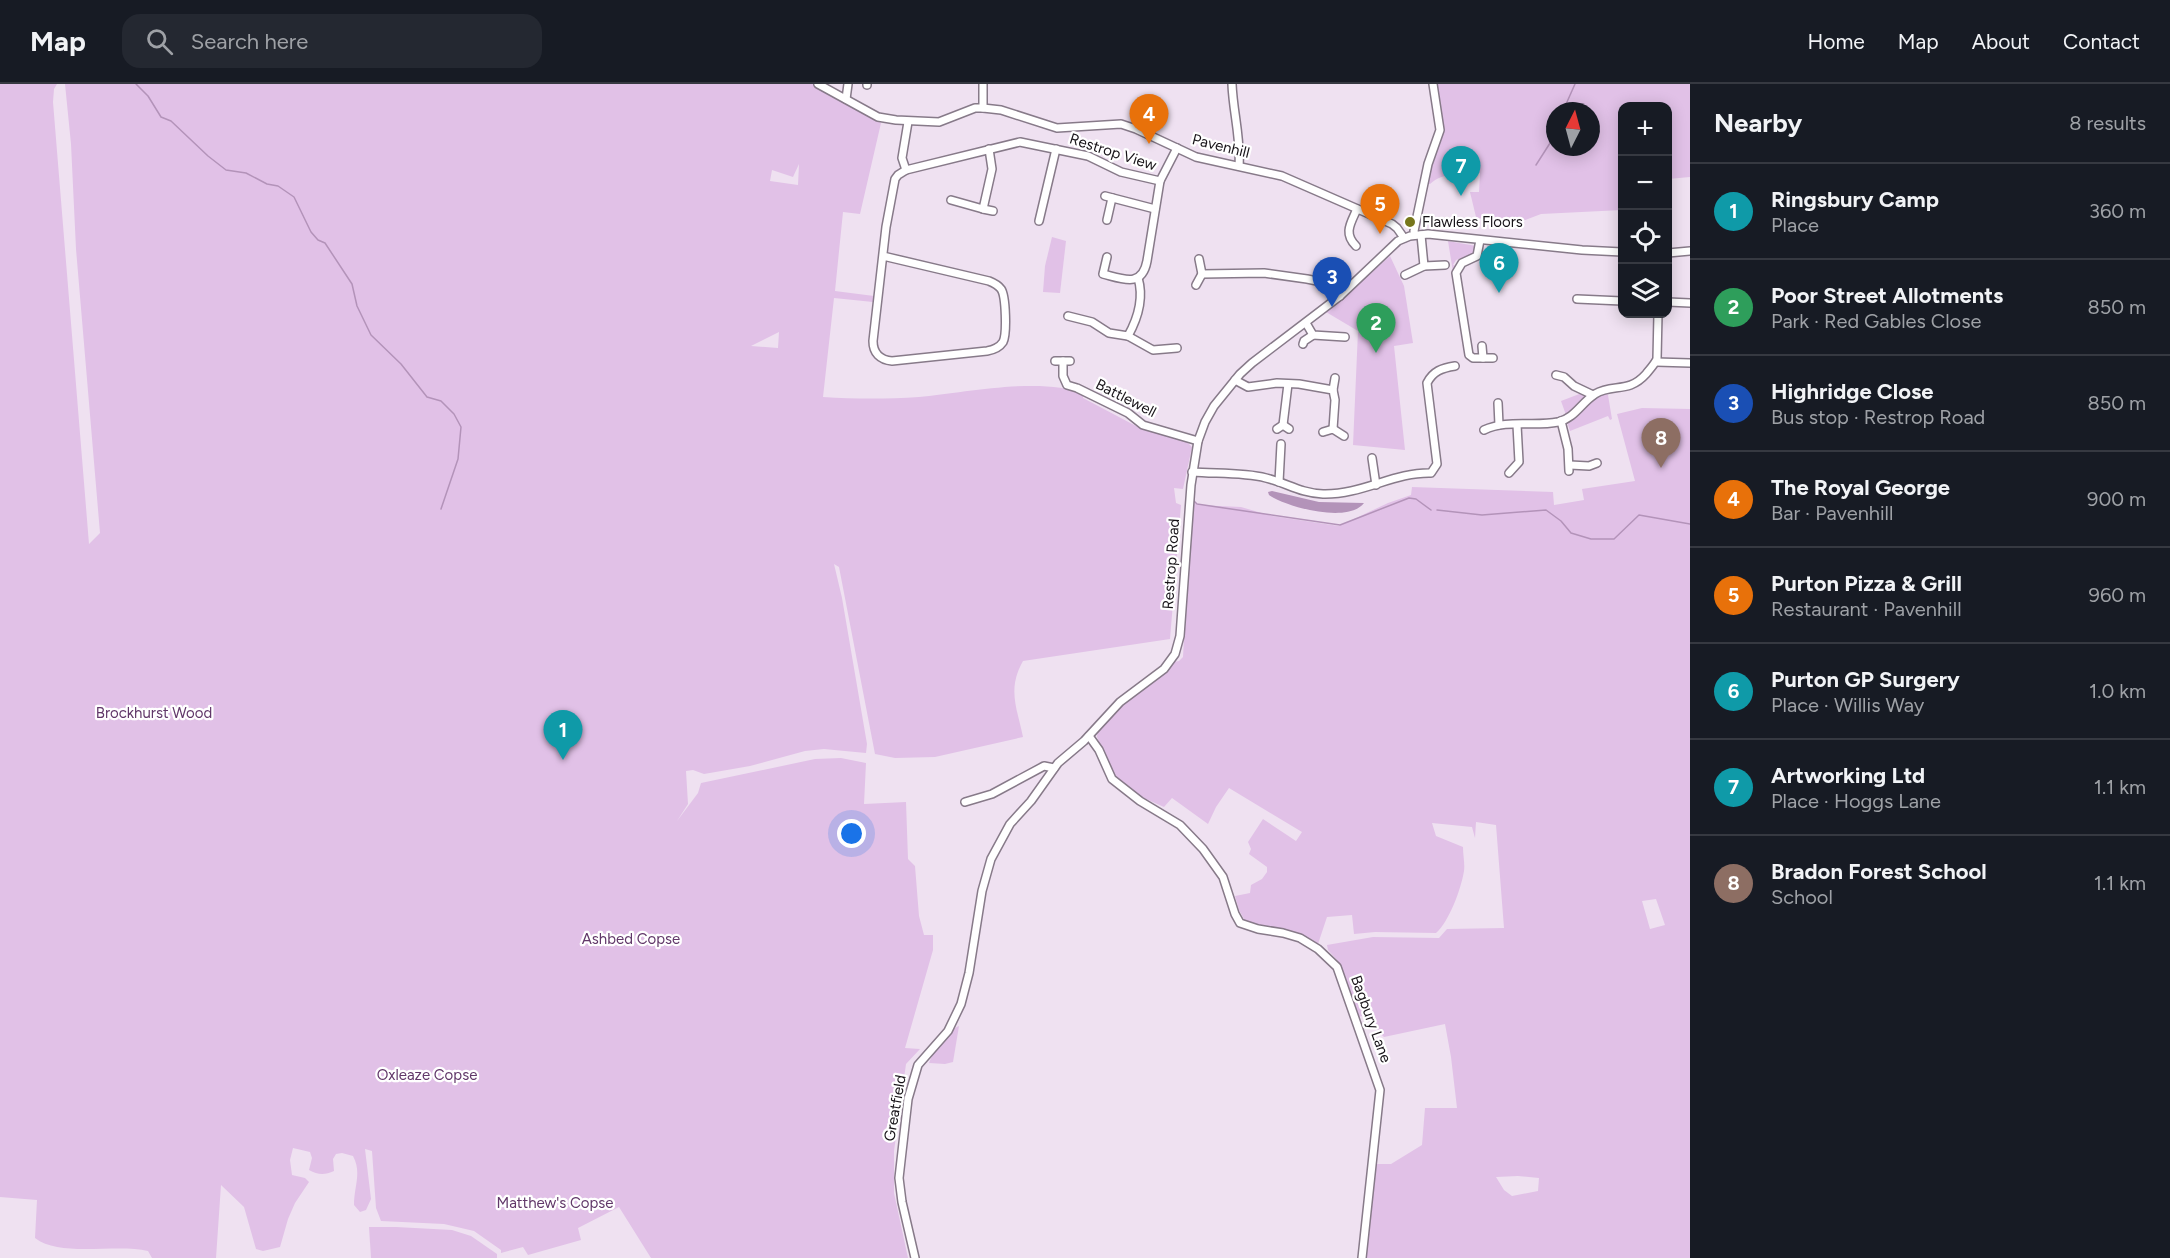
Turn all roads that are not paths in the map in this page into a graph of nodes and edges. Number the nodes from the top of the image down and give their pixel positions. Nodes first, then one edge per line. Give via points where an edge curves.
1 (818, 84) edge
2 (848, 84) edge
3 (983, 84) edge
4 (1232, 84) edge
5 (1433, 84) edge
6 (846, 99) junction
7 (983, 108) junction
8 (908, 122) junction
9 (1177, 148) junction
10 (989, 149) junction
11 (1056, 149) junction
12 (1239, 166) junction
13 (906, 170) junction
14 (1160, 182) junction
15 (951, 200) dead end
16 (983, 209) junction
17 (1155, 209) junction
18 (1358, 209) junction
19 (993, 211) dead end
20 (1107, 220) dead end
21 (1039, 221) dead end
22 (1418, 235) junction
23 (1404, 238) junction
24 (1479, 240) junction
25 (1351, 245) dead end
26 (1690, 251) edge
27 (1618, 252) edge
28 (1672, 253) edge
29 (883, 256) junction
30 (1107, 256) dead end
31 (1199, 259) dead end
32 (1444, 264) dead end
33 (1424, 266) junction
34 (1202, 274) junction
35 (1405, 275) dead end
36 (1138, 278) junction
37 (1196, 285) dead end
38 (1340, 296) junction
39 (1577, 299) dead end
40 (1618, 301) edge
41 (1672, 302) edge
42 (1690, 303) edge
43 (1072, 318) dead end
44 (1658, 318) edge
45 (1306, 323) junction
46 (1314, 335) junction
47 (1128, 336) junction
48 (1345, 337) dead end
49 (1303, 344) dead end
50 (1482, 346) dead end
51 (1172, 351) dead end
52 (1483, 358) junction
53 (1493, 358) dead end
54 (1063, 361) dead end
55 (1656, 362) junction
56 (1690, 363) edge
57 (1455, 366) dead end
58 (1556, 375) dead end
59 (1335, 378) dead end
60 (1235, 380) junction
61 (1288, 384) junction
62 (1333, 390) junction
63 (1593, 395) junction
64 (1498, 403) dead end
65 (1562, 421) junction
66 (1498, 425) junction
67 (1517, 425) junction
68 (1283, 428) dead end
69 (1333, 429) junction
70 (1484, 430) dead end
71 (1323, 432) dead end
72 (1344, 436) dead end
73 (1198, 441) junction
74 (1281, 444) dead end
75 (1372, 458) dead end
76 (1598, 463) dead end
77 (1192, 472) junction
78 (1509, 473) dead end
79 (1278, 482) junction
80 (1376, 485) junction
81 (1089, 736) junction
82 (1054, 768) junction
83 (964, 802) dead end
84 (979, 907) joint
85 (915, 1258) edge
86 (1362, 1258) edge

1 - 6 street, Pavenhill
2 - 6 street
3 - 7 street
4 - 12 street
5 - 22 street via 1440,130 1426,172 1414,231
6 - 8 street, Pavenhill via 878,117
7 - 8 street, Pavenhill via 940,122
7 - 9 street, Pavenhill via 1052,127 1121,124
8 - 13 street via 902,158
9 - 12 street, Pavenhill via 1206,160
9 - 14 street, Restrop View
10 - 11 street, Restrop View via 1020,142
10 - 13 street, Restrop View
10 - 16 street via 992,169
11 - 14 street, Restrop View via 1088,156 1121,172
11 - 21 street, Restrop View
12 - 18 street, Pavenhill via 1282,176
13 - 29 street via 898,175 893,186
14 - 17 street
15 - 16 street
16 - 19 street
17 - 20 street via 1109,197
17 - 36 street via 1146,266
18 - 23 street, Pavenhill via 1395,226
18 - 25 street via 1348,232
22 - 23 street
22 - 24 street
22 - 33 street
23 - 38 street, Restrop Road
24 - 27 street
24 - 52 street via 1477,256 1462,263 1456,273 1469,355
26 - 28 street
29 - 29 street via 873,344 881,358 897,360 987,351 1001,344 1004,298 998,285
30 - 36 street via 1103,274 1126,280
31 - 34 street
32 - 33 street
33 - 35 street
34 - 37 street
34 - 38 street via 1264,273 1307,279
36 - 47 street via 1139,309
38 - 45 street, Restrop Road
39 - 40 street
41 - 42 street
43 - 47 street
44 - 55 street
45 - 46 street
45 - 60 street, Restrop Road
46 - 48 street
46 - 49 street
47 - 51 street via 1153,350
50 - 52 street
52 - 53 street
54 - 73 street, Battlewell via 1067,385 1128,413 1143,425
55 - 56 street
55 - 63 street via 1631,386
57 - 80 street via 1438,370 1427,383 1436,468 1431,473 1404,475
58 - 63 street
59 - 62 street
60 - 61 street via 1248,387
60 - 73 street, Restrop Road via 1209,414
61 - 62 street
61 - 68 street
62 - 69 street
63 - 65 street
64 - 66 street
65 - 67 street
65 - 76 street via 1570,468
66 - 67 street
66 - 70 street
67 - 78 street via 1519,462
69 - 71 street
69 - 72 street
73 - 77 street, Restrop Road
74 - 79 street
75 - 80 street
77 - 79 street via 1253,476
77 - 81 street, Restrop Road via 1175,654 1164,669 1120,702
79 - 80 street via 1298,491 1324,494
81 - 82 street, Restrop Road
81 - 86 street, Bagbury Lane via 1112,779 1180,825 1203,849 1223,878 1240,922 1299,938 1318,948 1337,967 1380,1090
82 - 83 street via 1044,766 992,794
82 - 84 street, Restrop Road via 1004,833 986,875
84 - 85 street, Greatfield via 969,973 958,1012 943,1037 918,1065 908,1099 899,1178

